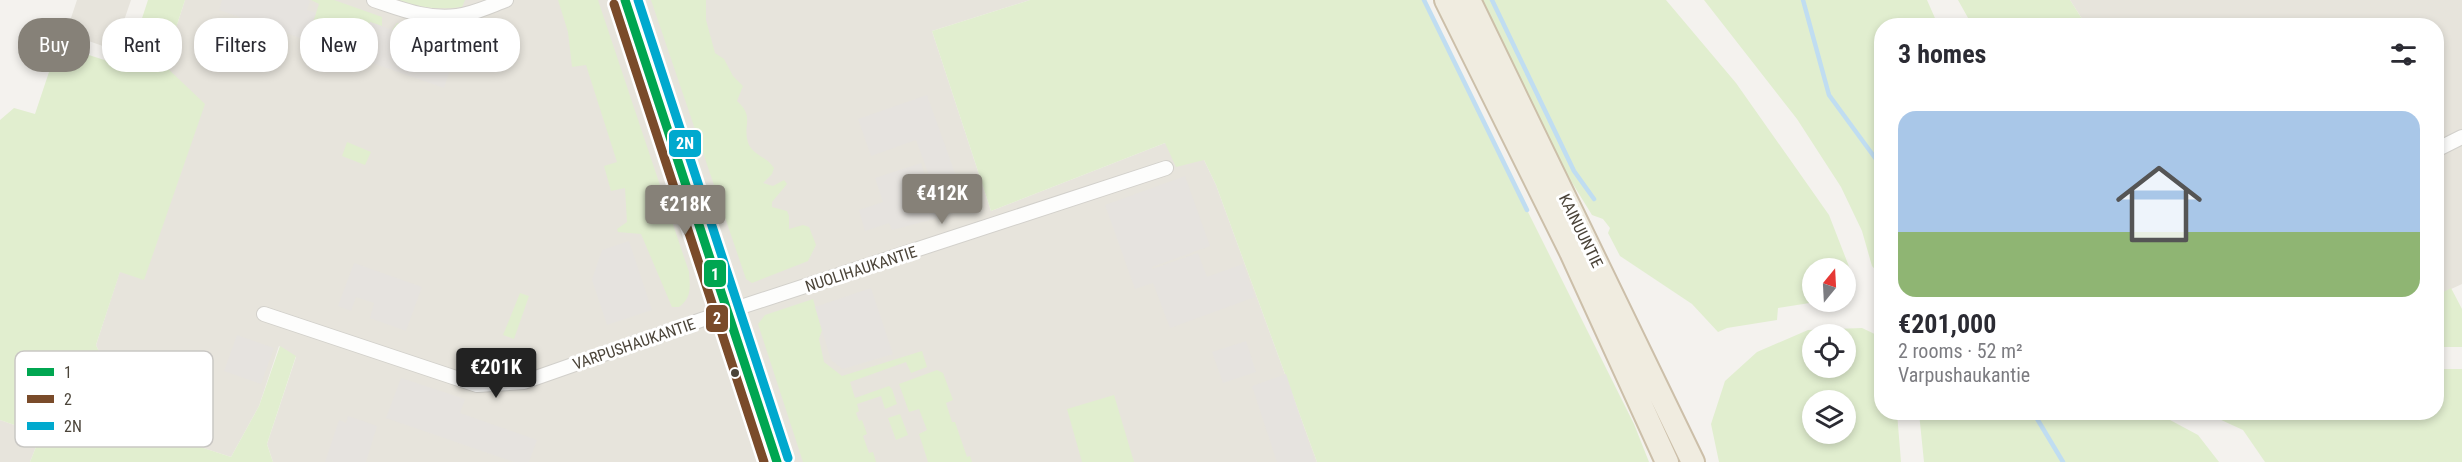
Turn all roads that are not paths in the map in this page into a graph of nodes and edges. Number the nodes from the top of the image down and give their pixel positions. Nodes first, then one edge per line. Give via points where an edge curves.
1 (374, 0) edge
2 (506, 0) edge
3 (625, 0) edge
4 (1446, 0) edge
5 (1469, 0) edge
6 (2462, 137) edge
7 (2444, 146) edge
8 (1166, 168) dead end
9 (728, 312) junction
10 (264, 314) dead end
11 (777, 462) edge
12 (1667, 462) edge
13 (1693, 462) edge

1 - 2 street via 435,17 458,16
3 - 9 street
4 - 12 highway, KAINUUNTIE via 1570,252
5 - 13 highway, KAINUUNTIE
6 - 7 street
8 - 9 street, NUOLIHAUKANTIE
9 - 10 street, VARPUSHAUKANTIE via 524,382 477,385
9 - 11 street

